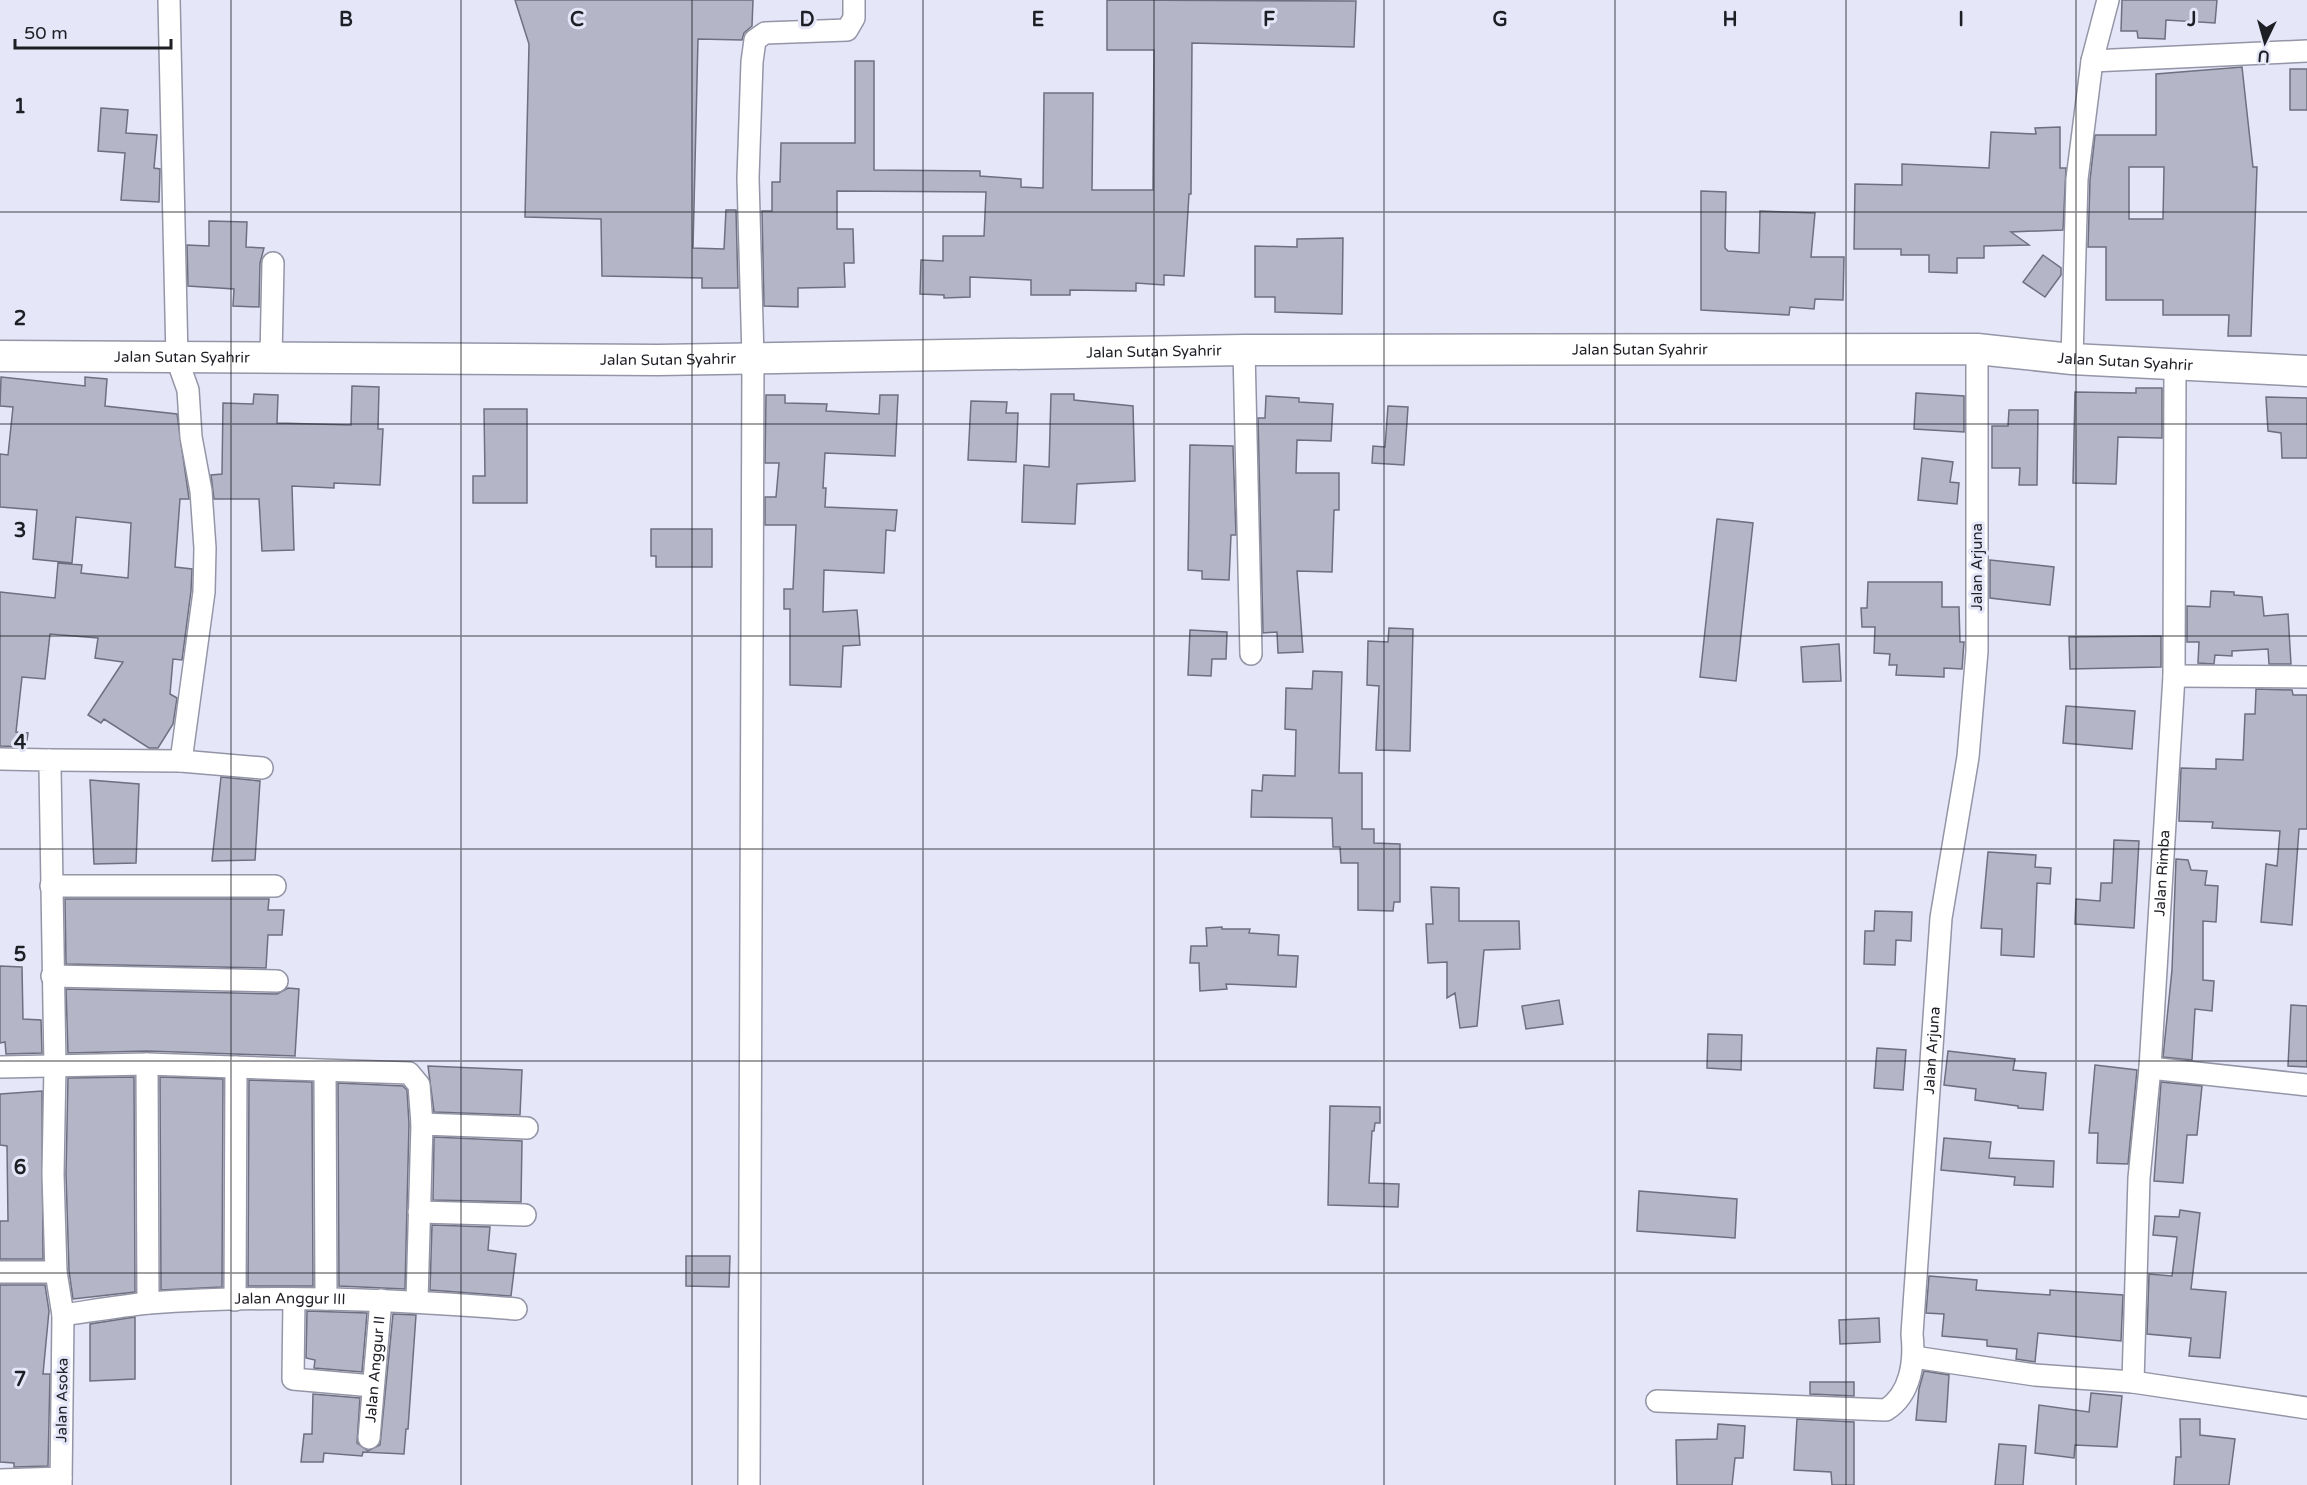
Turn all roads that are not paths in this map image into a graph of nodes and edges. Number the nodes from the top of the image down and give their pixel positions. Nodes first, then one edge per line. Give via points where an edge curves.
1 (169, 0) edge
2 (854, 0) edge
3 (2108, 0) edge
4 (2307, 51) edge
5 (2092, 61) junction
6 (273, 263) dead end
7 (1977, 349) junction
8 (1244, 350) junction
9 (0, 356) edge
10 (271, 357) junction
11 (753, 358) junction
12 (2072, 358) junction
13 (177, 359) junction
14 (2175, 364) junction
15 (2307, 371) edge
16 (1251, 654) dead end
17 (2174, 676) junction
18 (2307, 677) edge
19 (0, 759) edge
20 (49, 760) junction
21 (181, 761) junction
22 (262, 768) dead end
23 (51, 886) junction
24 (275, 886) dead end
25 (52, 976) junction
26 (277, 981) dead end
27 (147, 1064) junction
28 (55, 1066) junction
29 (0, 1067) edge
30 (236, 1068) junction
31 (2150, 1068) junction
32 (325, 1071) junction
33 (2307, 1085) edge
34 (422, 1124) junction
35 (527, 1128) dead end
36 (419, 1212) junction
37 (525, 1215) dead end
38 (0, 1272) edge
39 (56, 1272) junction
40 (294, 1299) junction
41 (326, 1299) junction
42 (235, 1300) junction
43 (381, 1300) junction
44 (417, 1301) junction
45 (148, 1303) junction
46 (516, 1309) dead end
47 (63, 1315) junction
48 (1914, 1357) junction
49 (2133, 1382) junction
50 (373, 1386) junction
51 (1657, 1401) dead end
52 (2307, 1408) edge
53 (369, 1438) dead end
54 (0, 1480) edge
55 (61, 1482) edge
56 (749, 1485) edge

1 - 13 street
2 - 11 street via 854,18 847,30 765,33 755,39 748,178
3 - 5 street
4 - 5 street
5 - 12 street via 2077,179
6 - 10 street
7 - 8 street, Jalan Sutan Syahrir
7 - 12 street, Jalan Sutan Syahrir
7 - 48 street, Jalan Arjuna via 1977,651 1968,757 1941,918 1912,1334
8 - 11 street, Jalan Sutan Syahrir
8 - 16 street
9 - 13 street, Jalan Sutan Syahrir
10 - 11 street, Jalan Sutan Syahrir
10 - 13 street, Jalan Sutan Syahrir
11 - 56 street
12 - 14 street, Jalan Sutan Syahrir
13 - 21 street via 188,390 205,548 204,592
14 - 15 street, Jalan Sutan Syahrir
14 - 17 street, Jalan Rimba
17 - 18 street
17 - 31 street, Jalan Rimba
19 - 20 street
20 - 21 street
20 - 23 street, Jalan Asoka
21 - 22 street
23 - 24 street
23 - 25 street, Jalan Asoka
25 - 26 street
25 - 28 street, Jalan Asoka
27 - 28 street
27 - 30 street
27 - 45 street
28 - 29 street
28 - 39 street, Jalan Asoka
30 - 32 street
30 - 42 street
31 - 33 street
31 - 49 street, Jalan Rimba via 2139,1178
32 - 34 street via 409,1073 419,1085
32 - 41 street
34 - 35 street
34 - 36 street
36 - 37 street
36 - 44 street
38 - 39 street
39 - 47 street, Jalan Asoka
40 - 41 street, Jalan Anggur III
40 - 42 street, Jalan Anggur III
40 - 50 street via 293,1379
41 - 43 street, Jalan Anggur III
42 - 45 street, Jalan Anggur III
43 - 44 street, Jalan Anggur III
43 - 50 street, Jalan Anggur II
44 - 46 street, Jalan Anggur III
45 - 47 street, Jalan Anggur III
47 - 55 street, Jalan Asoka
48 - 49 street via 2035,1375
48 - 51 street, Jalan Arjuna via 1902,1395 1886,1410
49 - 52 street
50 - 53 street, Jalan Anggur II
54 - 55 street

